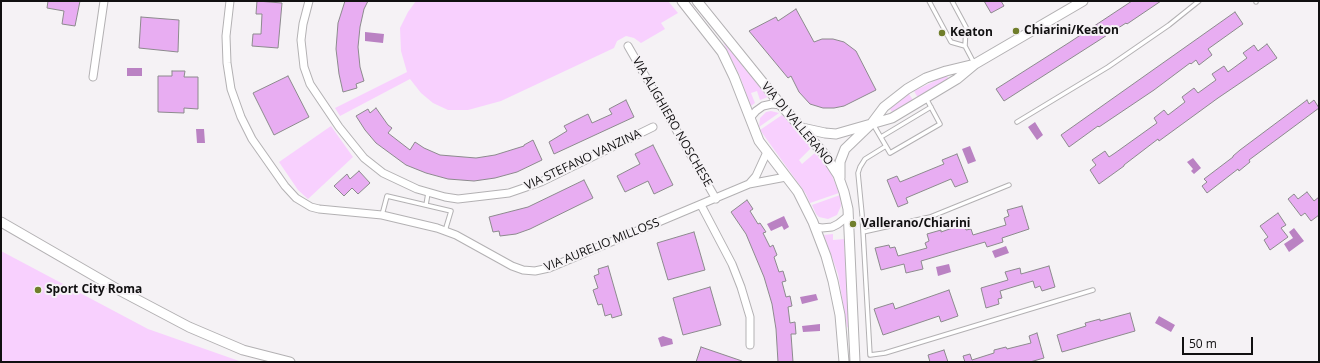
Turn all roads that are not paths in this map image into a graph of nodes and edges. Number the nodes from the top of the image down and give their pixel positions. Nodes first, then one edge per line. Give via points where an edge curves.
1 (104, 1) edge
2 (230, 1) edge
3 (309, 1) edge
4 (682, 1) edge
5 (697, 1) edge
6 (929, 1) edge
7 (952, 1) edge
8 (1083, 1) edge
9 (1199, 1) edge
10 (628, 46) dead end
11 (965, 46) junction
12 (975, 64) junction
13 (950, 76) junction
14 (93, 77) dead end
15 (925, 98) junction
16 (781, 105) junction
17 (931, 107) junction
18 (887, 113) junction
19 (750, 118) junction
20 (1017, 122) dead end
21 (872, 123) junction
22 (653, 127) dead end
23 (802, 128) junction
24 (880, 137) junction
25 (886, 146) junction
26 (767, 152) junction
27 (786, 177) junction
28 (840, 181) junction
29 (749, 184) junction
30 (1009, 185) dead end
31 (428, 193) junction
32 (716, 198) junction
33 (426, 205) junction
34 (701, 205) junction
35 (382, 215) junction
36 (848, 216) junction
37 (1, 222) edge
38 (816, 227) junction
39 (445, 231) junction
40 (863, 232) junction
41 (1093, 290) dead end
42 (750, 345) dead end
43 (290, 362) edge
44 (844, 362) edge
45 (856, 362) edge

1 - 14 street
2 - 35 street, VIA AURELIO MILLOSS via 226,53 231,89 244,124 281,181 302,203 311,207
3 - 31 street, VIA STEFANO VANZINA via 301,45 304,67 310,84 364,158 394,179
4 - 19 street, VIA DI VALLERANO via 714,40 726,60
5 - 16 street, VIA DI VALLERANO
6 - 11 lane via 951,42
7 - 11 lane via 966,27
8 - 12 street
9 - 20 lane via 1108,67
10 - 32 street, VIA ALIGHIERO NOSCHESE
11 - 12 lane
12 - 13 street
12 - 13 street
13 - 15 street
13 - 18 street via 926,78 907,89
15 - 17 lane
15 - 18 street
16 - 19 street via 763,106
16 - 23 street, VIA DI VALLERANO
17 - 24 lane
17 - 25 lane via 940,124 890,153
18 - 21 street
19 - 26 street, VIA DI VALLERANO via 759,141
21 - 23 street via 836,134
21 - 24 lane
21 - 28 street via 844,152 840,162
22 - 31 street, VIA STEFANO VANZINA via 520,190 458,199
23 - 28 street, VIA DI VALLERANO via 828,159
24 - 25 lane
25 - 40 lane via 865,160 859,170
26 - 27 street, VIA DI VALLERANO
26 - 29 street via 756,176
27 - 29 street, VIA AURELIO MILLOSS
27 - 38 street, VIA DI VALLERANO via 803,200
28 - 36 street, VIA DI VALLERANO
29 - 32 street, VIA AURELIO MILLOSS
30 - 40 lane via 930,217
31 - 33 lane
32 - 34 street, VIA AURELIO MILLOSS
33 - 35 lane via 387,196
33 - 39 lane via 451,211
34 - 39 street, VIA AURELIO MILLOSS via 539,271 512,266
34 - 42 street via 741,287 750,317
35 - 39 street, VIA AURELIO MILLOSS
36 - 38 street via 832,227
36 - 45 street, VIA DI VALLERANO
37 - 43 street via 97,278 189,327 244,350
38 - 44 street, VIA DI VALLERANO via 836,291
40 - 41 lane via 870,355 885,353

